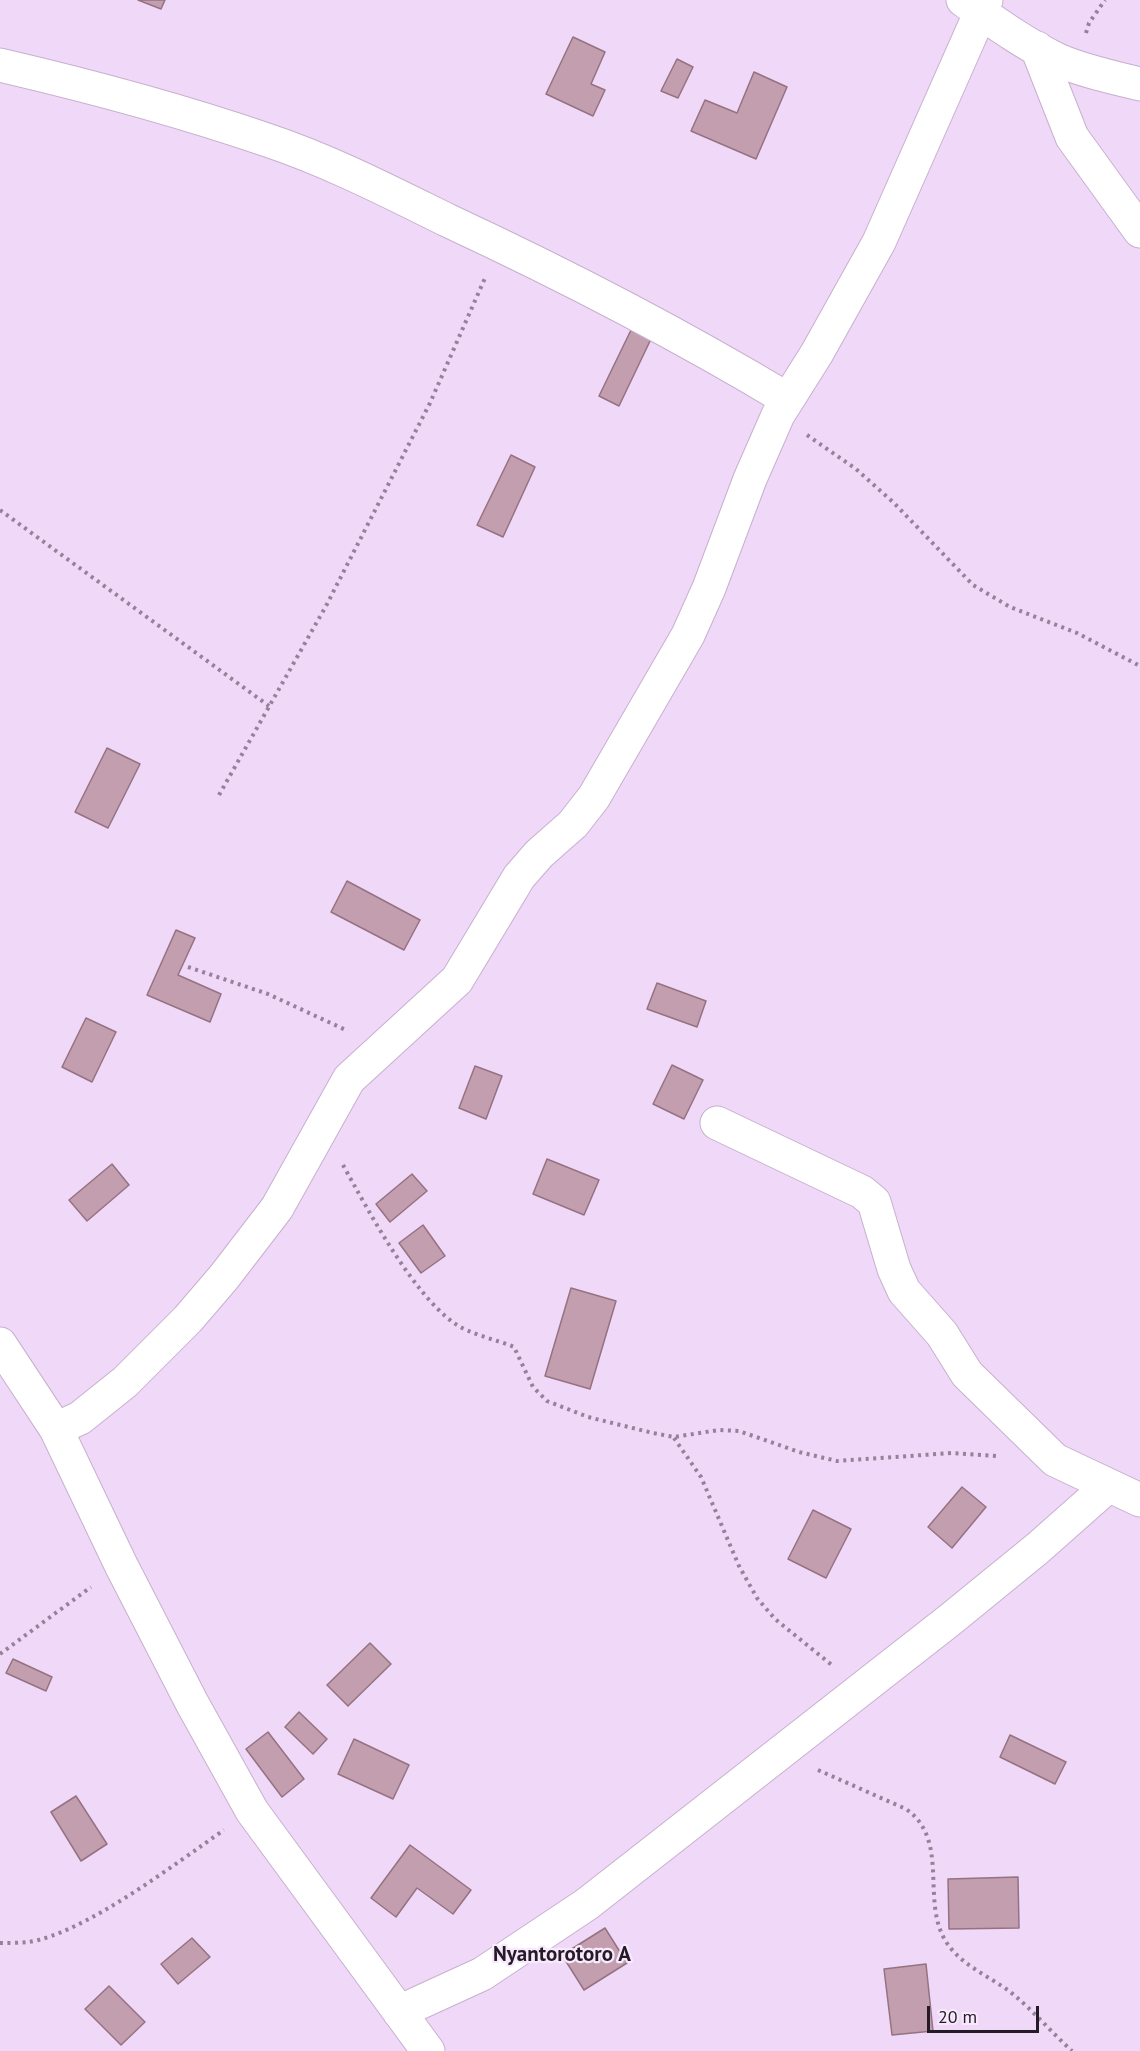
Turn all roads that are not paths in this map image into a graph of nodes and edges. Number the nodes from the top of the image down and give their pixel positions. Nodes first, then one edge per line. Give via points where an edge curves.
1 (976, 4) edge
2 (1037, 48) junction
3 (0, 65) edge
4 (1140, 84) edge
5 (1140, 231) edge
6 (782, 407) junction
7 (717, 1123) dead end
8 (0, 1344) edge
9 (56, 1429) junction
10 (1108, 1486) junction
11 (1140, 1500) edge
12 (399, 2012) junction
13 (428, 2051) edge

1 - 2 street
1 - 6 street via 879,242 822,345
2 - 4 street via 1058,60
2 - 5 street via 1072,137
3 - 6 street via 174,110 268,140 358,177 688,339
6 - 9 street via 696,619 608,775 578,818 519,877 456,980 349,1079 277,1208 188,1319 101,1402
7 - 10 street via 862,1192 874,1202 904,1291 942,1334 967,1374 1055,1460
8 - 9 street
9 - 12 street via 121,1565 252,1810
10 - 11 street
10 - 12 street via 1038,1548 587,1905 482,1974
12 - 13 street

